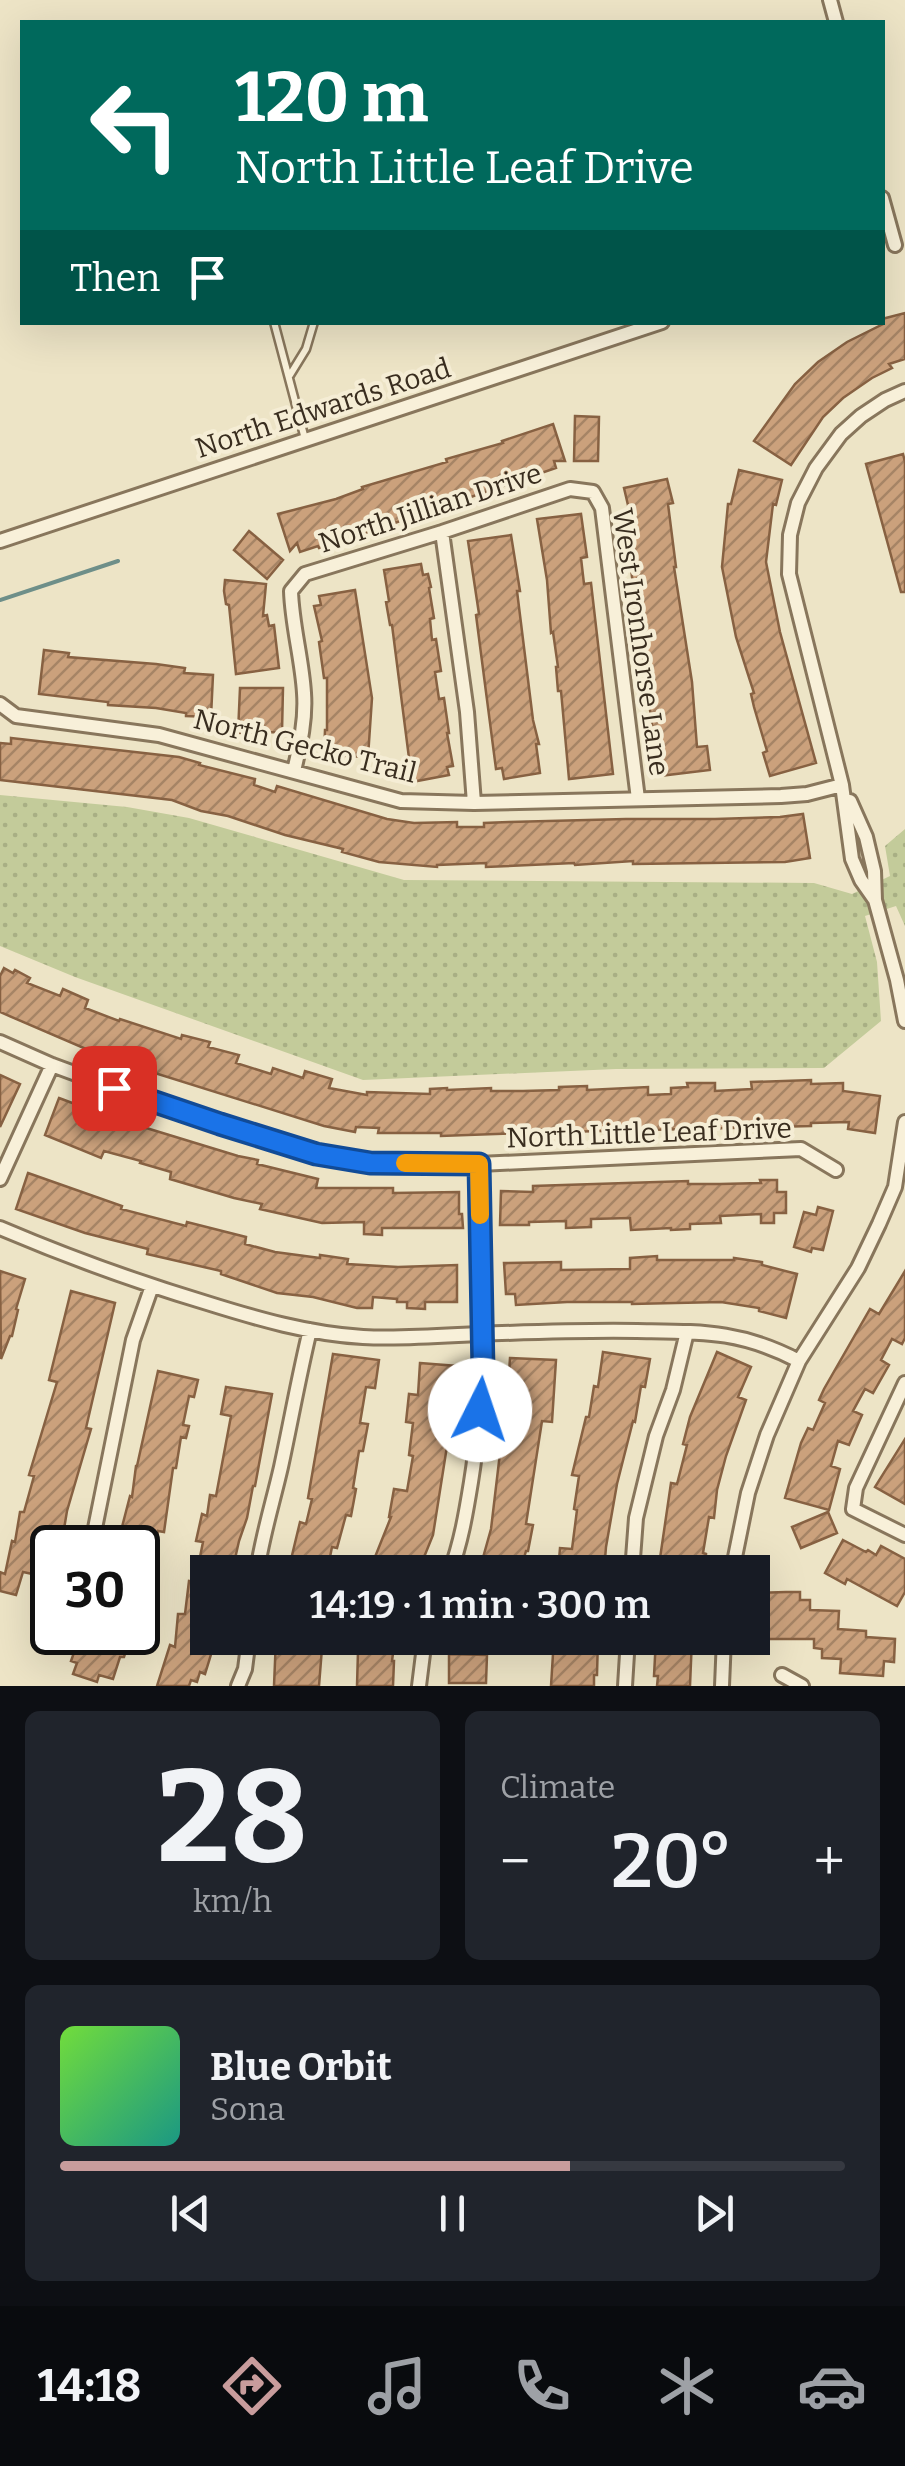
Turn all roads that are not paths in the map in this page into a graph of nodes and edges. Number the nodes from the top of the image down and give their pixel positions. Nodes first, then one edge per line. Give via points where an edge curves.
1 (885, 210) edge
2 (894, 246) edge
3 (275, 325) edge
4 (313, 325) edge
5 (653, 325) edge
6 (290, 376) junction
7 (905, 391) edge
8 (306, 440) junction
9 (592, 492) joint
10 (442, 532) junction
11 (0, 541) edge
12 (0, 704) edge
13 (294, 771) junction
14 (842, 785) junction
15 (638, 799) junction
16 (474, 803) junction
17 (870, 856) junction
18 (852, 859) junction
19 (875, 900) junction
20 (905, 1021) edge
21 (0, 1042) edge
22 (52, 1065) junction
23 (905, 1122) edge
24 (479, 1164) junction
25 (836, 1170) dead end
26 (0, 1179) edge
27 (0, 1228) edge
28 (152, 1286) junction
29 (310, 1330) junction
30 (687, 1332) junction
31 (482, 1334) junction
32 (798, 1361) junction
33 (905, 1383) edge
34 (96, 1525) edge
35 (905, 1535) edge
36 (260, 1555) edge
37 (455, 1555) edge
38 (633, 1555) edge
39 (735, 1555) edge
40 (247, 1655) edge
41 (423, 1655) edge
42 (627, 1655) edge
43 (723, 1655) edge
44 (782, 1675) dead end
45 (238, 1686) edge
46 (420, 1686) edge
47 (624, 1686) edge
48 (722, 1686) edge
49 (802, 1686) edge

1 - 2 street
3 - 6 lane
4 - 6 lane
5 - 8 street, North Edwards Road
6 - 8 lane
7 - 14 street via 841,434 798,502 790,535 789,574
8 - 11 street, North Edwards Road
9 - 10 street, North Jillian Drive via 570,489
9 - 15 street, West Ironhorse Lane via 602,508
10 - 13 street, North Jillian Drive via 305,574 291,591 304,692
10 - 16 street
12 - 13 street, North Gecko Trail via 16,716 159,735
13 - 16 street, North Gecko Trail via 400,801
14 - 15 street, North Gecko Trail via 781,796
14 - 17 street
14 - 18 street
15 - 16 street, North Gecko Trail
17 - 18 street
17 - 19 street
18 - 19 street
19 - 20 street
21 - 22 street, North Little Leaf Drive
22 - 24 street, North Little Leaf Drive via 316,1154 370,1163
22 - 26 street
23 - 32 street via 895,1187 879,1224
24 - 25 street, North Little Leaf Drive via 801,1149
24 - 31 street
27 - 28 street
28 - 29 street
28 - 34 street via 130,1355
29 - 31 street via 390,1338
29 - 36 street
30 - 31 street
30 - 32 street via 735,1336
30 - 38 street via 636,1518
31 - 37 street via 476,1449
32 - 39 street via 748,1493
33 - 35 street via 853,1508
40 - 45 street
41 - 46 street
42 - 47 street
43 - 48 street
44 - 49 street

